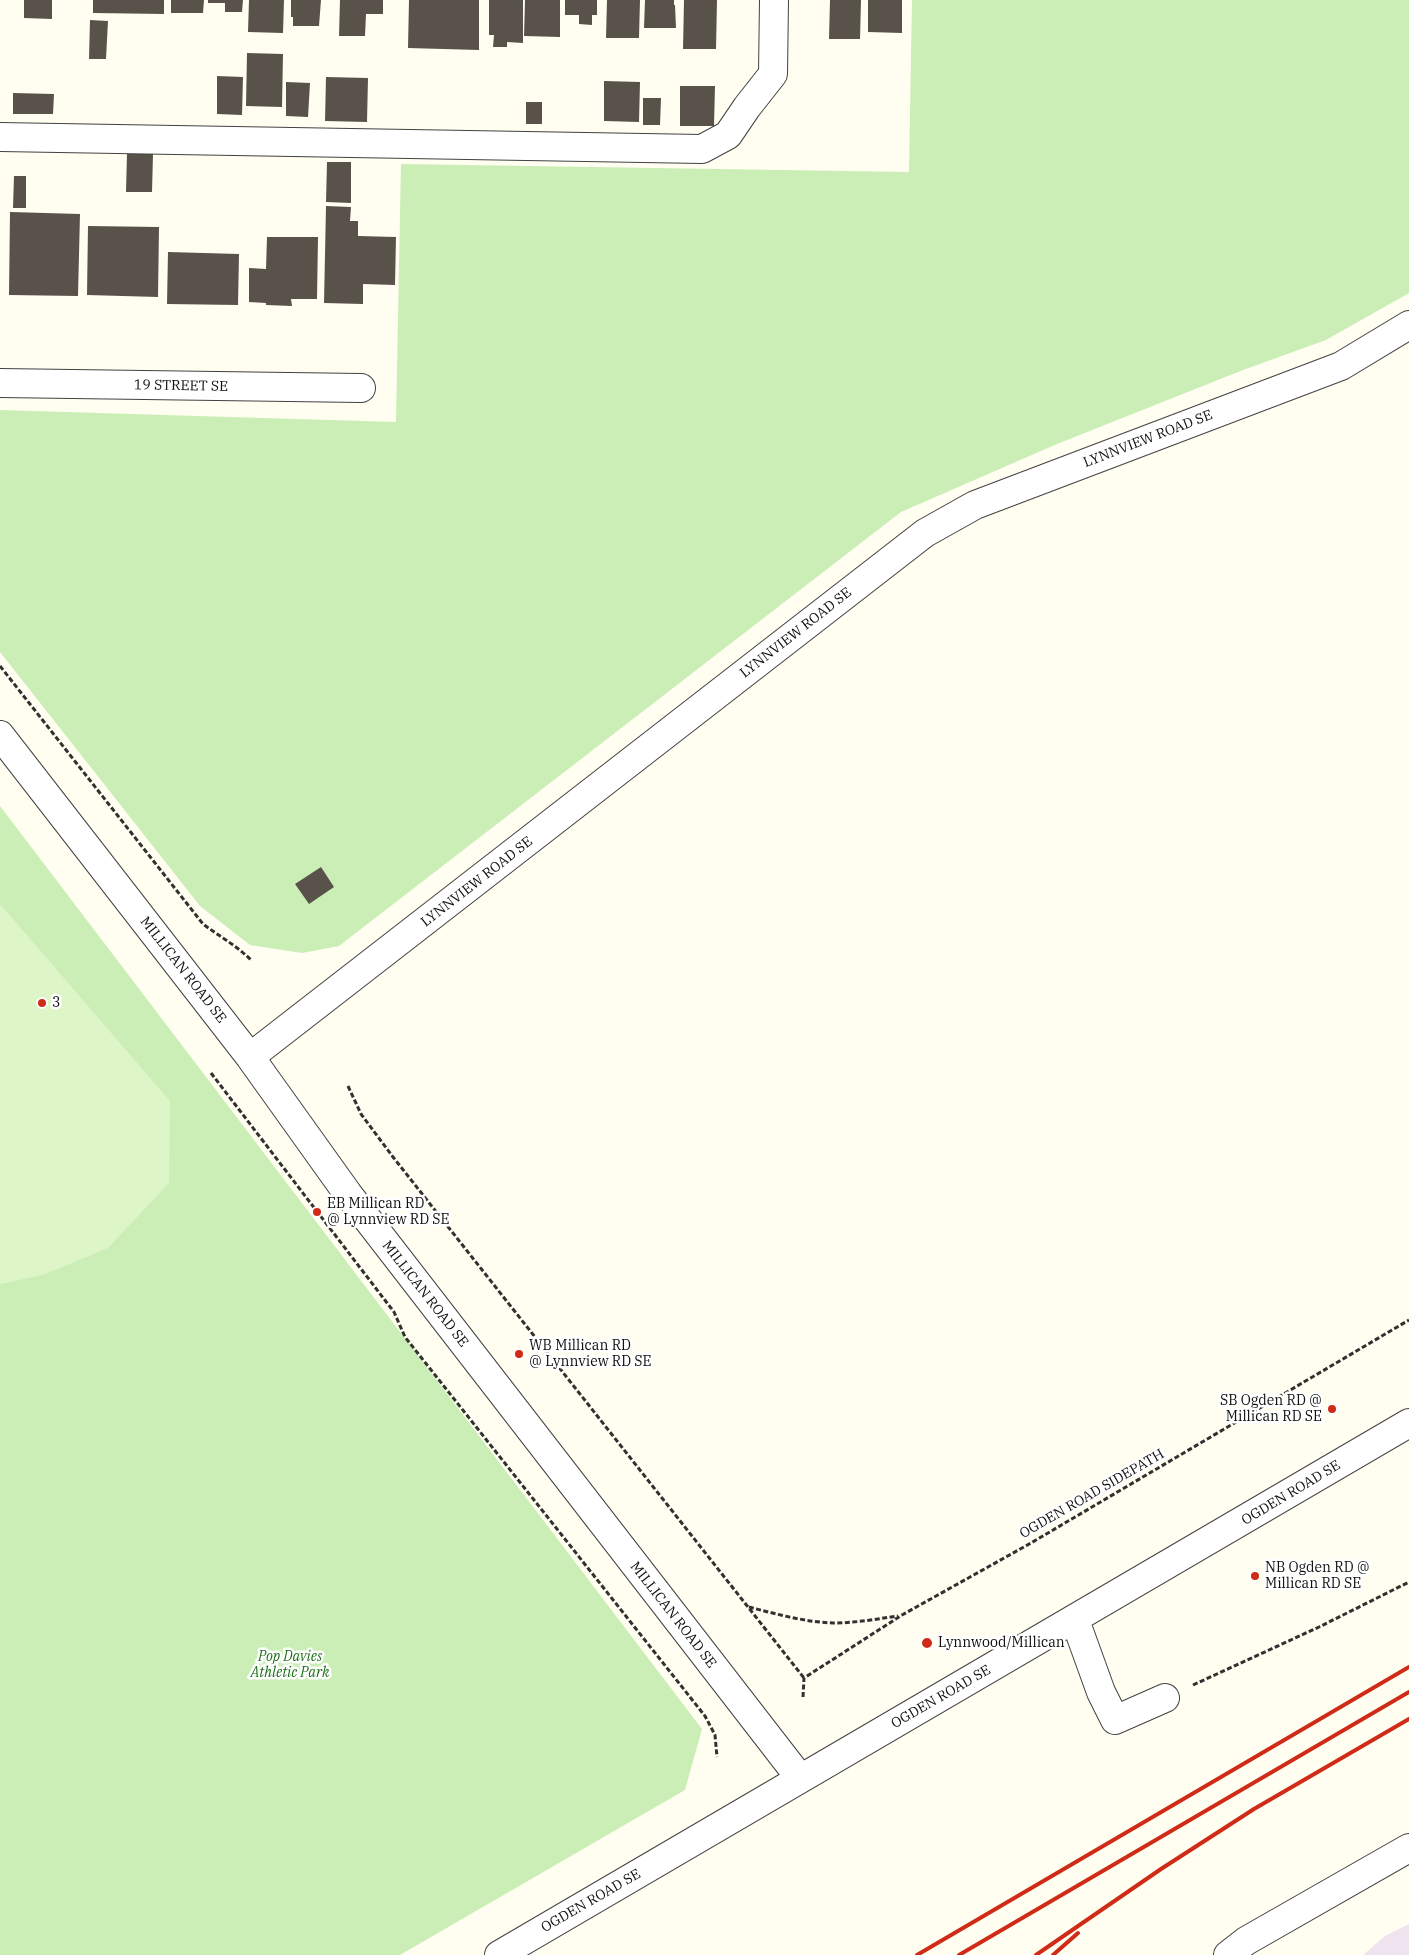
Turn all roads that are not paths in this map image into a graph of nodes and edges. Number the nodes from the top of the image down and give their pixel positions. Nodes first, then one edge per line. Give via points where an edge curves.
1 (774, 0) edge
2 (0, 137) edge
3 (1409, 325) edge
4 (0, 383) edge
5 (361, 388) dead end
6 (0, 735) edge
7 (250, 1057) junction
8 (1409, 1423) edge
9 (1075, 1620) junction
10 (1165, 1698) road end
11 (800, 1778) junction
12 (1409, 1848) edge
13 (499, 1955) edge
14 (1228, 1955) edge

1 - 2 street via 773,74 728,135 702,149
3 - 7 street, LYNNVIEW ROAD SE via 1341,366 975,505 925,533
4 - 5 street, 19 STREET SE
6 - 7 street, MILLICAN ROAD SE
7 - 11 street, MILLICAN ROAD SE via 354,1202
8 - 9 street, OGDEN ROAD SE
9 - 10 street via 1101,1692 1115,1720
9 - 11 street, OGDEN ROAD SE
11 - 13 street, OGDEN ROAD SE
12 - 14 street via 1246,1941

